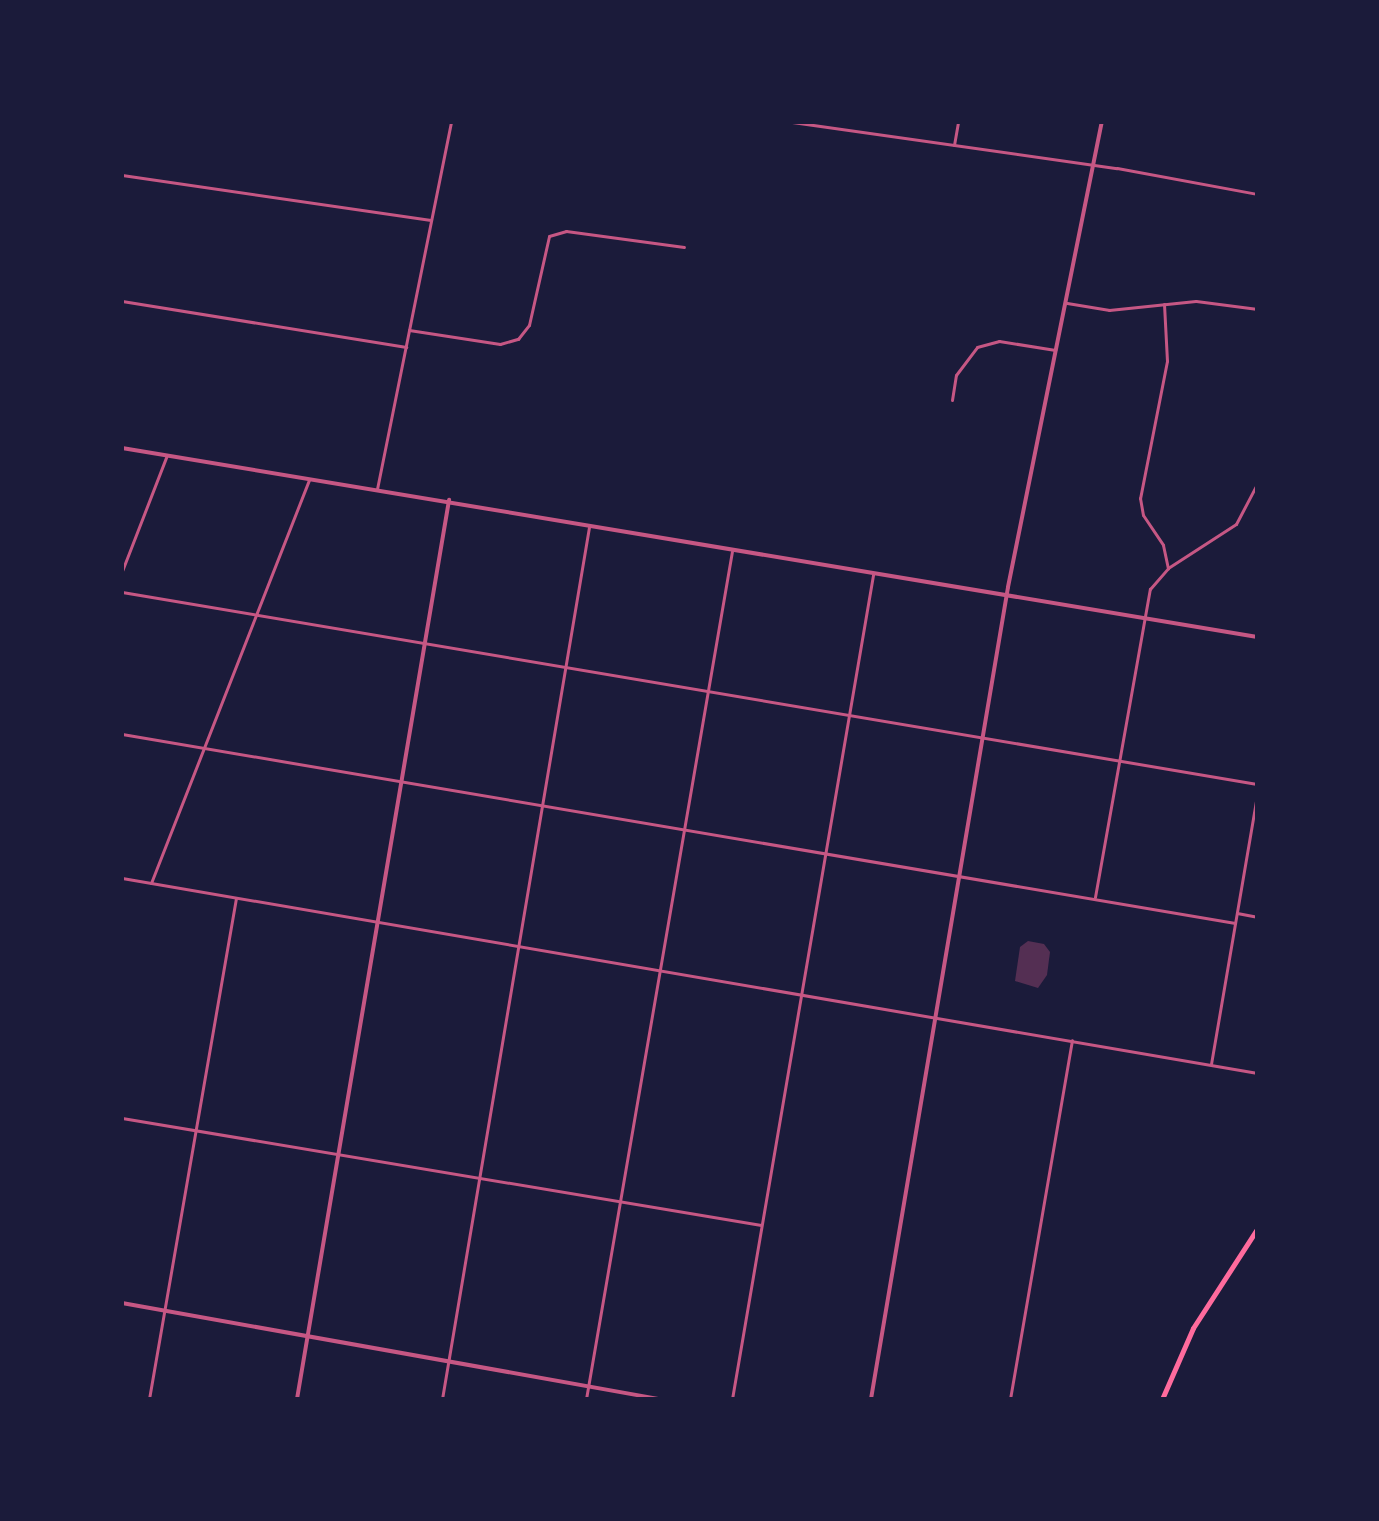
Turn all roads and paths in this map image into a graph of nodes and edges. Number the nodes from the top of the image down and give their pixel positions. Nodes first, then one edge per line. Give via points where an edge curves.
1 (451, 122) edge
2 (792, 122) edge
3 (958, 122) edge
4 (1102, 122) edge
5 (954, 145) junction
6 (1093, 166) junction
7 (122, 175) edge
8 (1257, 194) edge
9 (431, 221) junction
10 (684, 247) dead end
11 (122, 301) edge
12 (1065, 303) junction
13 (1164, 304) junction
14 (1257, 309) edge
15 (409, 330) junction
16 (406, 347) junction
17 (1055, 350) junction
18 (952, 400) dead end
19 (122, 448) edge
20 (167, 455) junction
21 (310, 478) junction
22 (1257, 484) edge
23 (377, 489) junction
24 (449, 500) junction
25 (590, 525) junction
26 (732, 549) junction
27 (1168, 568) junction
28 (122, 571) edge
29 (874, 573) junction
30 (122, 592) edge
31 (1007, 595) junction
32 (256, 613) junction
33 (1144, 618) junction
34 (1257, 637) edge
35 (424, 642) junction
36 (566, 665) junction
37 (707, 689) junction
38 (849, 713) junction
39 (122, 734) edge
40 (984, 736) junction
41 (204, 747) junction
42 (1119, 760) junction
43 (401, 780) junction
44 (1257, 784) edge
45 (1257, 796) edge
46 (542, 803) junction
47 (684, 828) junction
48 (825, 851) junction
49 (960, 875) junction
50 (122, 878) edge
51 (151, 883) junction
52 (237, 897) junction
53 (1095, 899) junction
54 (1237, 913) junction
55 (1257, 917) edge
56 (376, 920) junction
57 (1235, 923) junction
58 (518, 945) junction
59 (659, 968) junction
60 (801, 993) junction
61 (936, 1016) junction
62 (1072, 1040) junction
63 (1211, 1064) junction
64 (1257, 1073) edge
65 (122, 1118) edge
66 (195, 1131) junction
67 (336, 1155) junction
68 (478, 1180) junction
69 (620, 1202) junction
70 (761, 1225) junction
71 (1257, 1229) edge
72 (122, 1303) edge
73 (163, 1310) junction
74 (305, 1336) junction
75 (447, 1361) junction
76 (587, 1386) junction
77 (149, 1399) edge
78 (297, 1399) edge
79 (442, 1399) edge
80 (586, 1399) edge
81 (659, 1399) edge
82 (732, 1399) edge
83 (871, 1399) edge
84 (1010, 1399) edge
85 (1162, 1399) edge

1 - 9 street
2 - 5 street
3 - 5 street
4 - 6 street
5 - 6 street
6 - 8 street
6 - 12 street
7 - 9 street
9 - 15 street
10 - 15 street via 566,231 549,236 529,325 518,339 500,344
11 - 16 street
12 - 13 street via 1109,310
12 - 17 street
13 - 14 street via 1212,301
13 - 27 street via 1167,361 1140,498
15 - 16 street
16 - 23 street
17 - 18 street via 999,341 977,347 956,375
17 - 31 street
19 - 20 street
20 - 21 street
20 - 28 street
21 - 23 street
21 - 32 street
22 - 27 street via 1236,524
23 - 24 street
24 - 25 street
24 - 35 street
25 - 26 street
25 - 36 street
26 - 29 street
26 - 37 street
27 - 33 street via 1150,589
29 - 31 street
29 - 38 street
30 - 32 street
31 - 33 street
31 - 40 street
32 - 35 street
32 - 41 street
33 - 34 street
33 - 42 street
35 - 36 street
35 - 43 street
36 - 37 street
36 - 46 street
37 - 38 street
37 - 47 street
38 - 40 street
38 - 48 street
39 - 41 street
40 - 42 street
40 - 49 street
41 - 43 street
41 - 51 street
42 - 44 street
42 - 53 street
43 - 46 street
43 - 56 street
45 - 54 street
46 - 47 street
46 - 58 street
47 - 48 street
47 - 59 street
48 - 49 street
48 - 60 street
49 - 53 street
49 - 61 street
50 - 51 street
51 - 52 street
52 - 56 street
52 - 66 street
53 - 57 street
54 - 55 street
54 - 57 street
56 - 58 street
56 - 67 street
57 - 63 street
58 - 59 street
58 - 68 street
59 - 60 street
59 - 69 street
60 - 61 street
60 - 70 street
61 - 62 street
61 - 83 street
62 - 63 street
62 - 84 street
63 - 64 street
65 - 66 street
66 - 67 street
66 - 73 street
67 - 68 street
67 - 74 street
68 - 69 street
68 - 75 street
69 - 70 street
69 - 76 street
70 - 82 street
71 - 85 main road via 1193,1328
72 - 73 street
73 - 74 street
73 - 77 street
74 - 75 street
74 - 78 street
75 - 76 street
75 - 79 street
76 - 80 street
76 - 81 street

